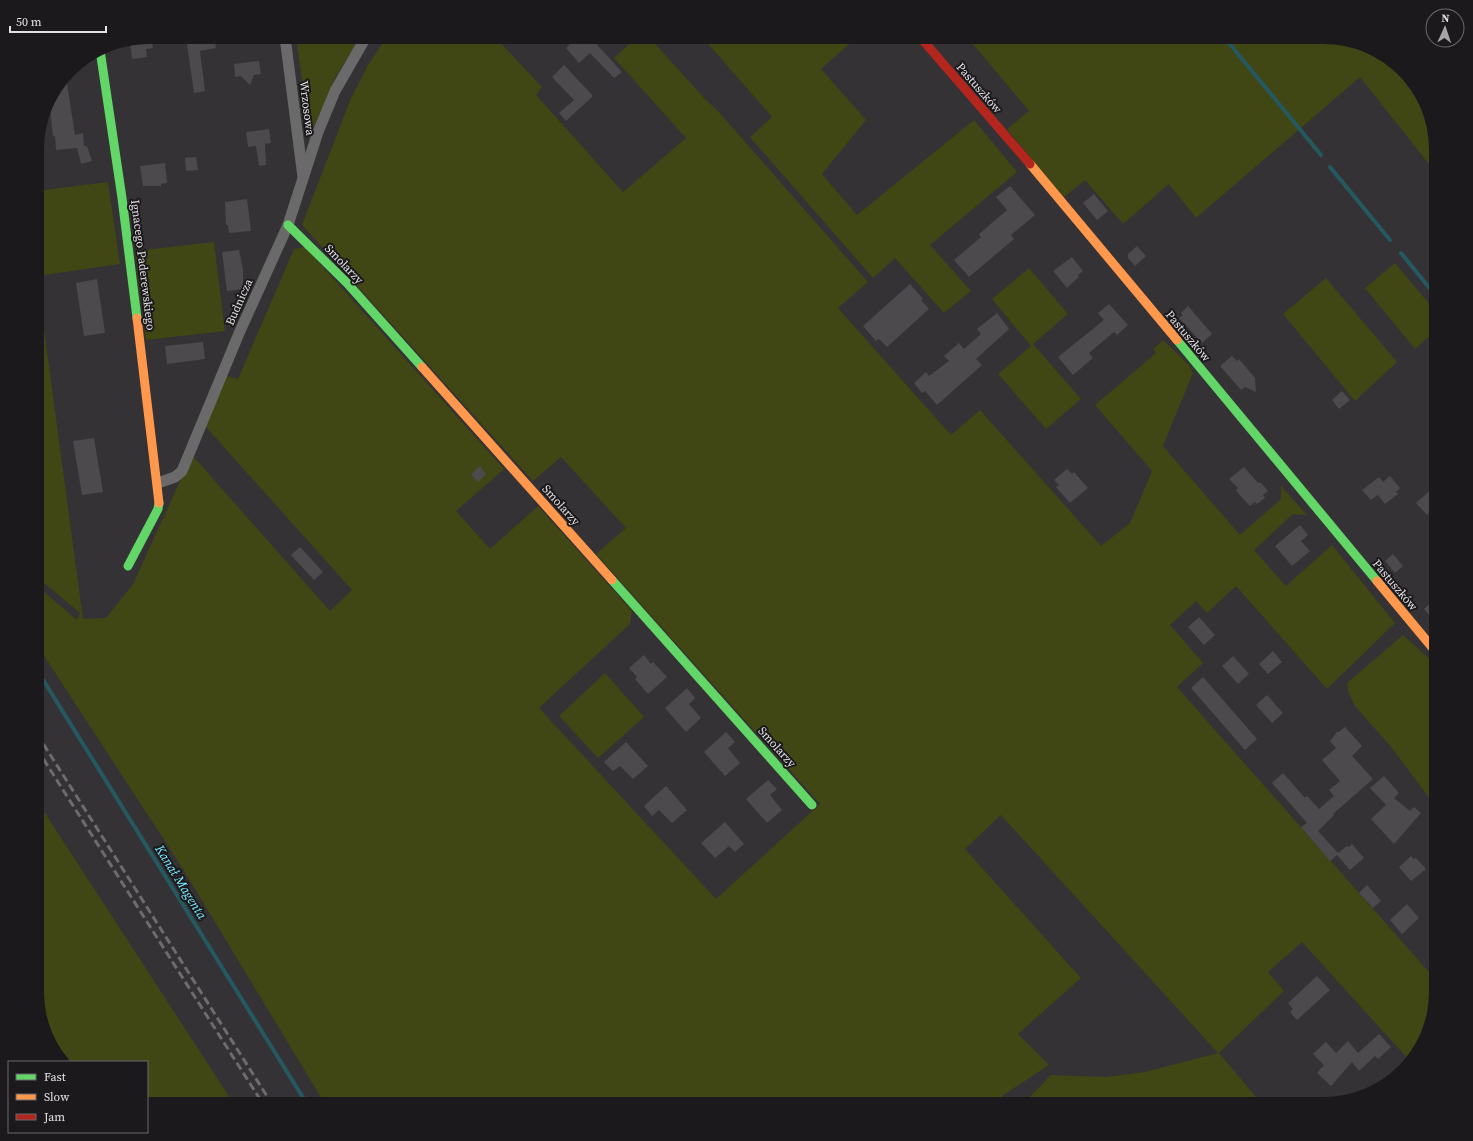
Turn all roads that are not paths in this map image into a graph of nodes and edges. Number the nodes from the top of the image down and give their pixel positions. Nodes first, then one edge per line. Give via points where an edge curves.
1 (286, 44) edge
2 (362, 44) edge
3 (926, 44) edge
4 (101, 56) edge
5 (303, 182) junction
6 (288, 225) junction
7 (158, 483) junction
8 (128, 566) dead end
9 (1429, 644) edge
10 (812, 805) dead end

1 - 5 street, Wrzosowa
2 - 5 street, Budnicza via 335,91 318,132
3 - 9 street, Pastuszków via 1035,170
4 - 7 street, Ignacego Paderewskiego via 122,198
5 - 6 street, Budnicza
6 - 7 street, Budnicza via 240,331 182,472
6 - 10 street, Smolarzy via 347,283
7 - 8 street via 158,509

